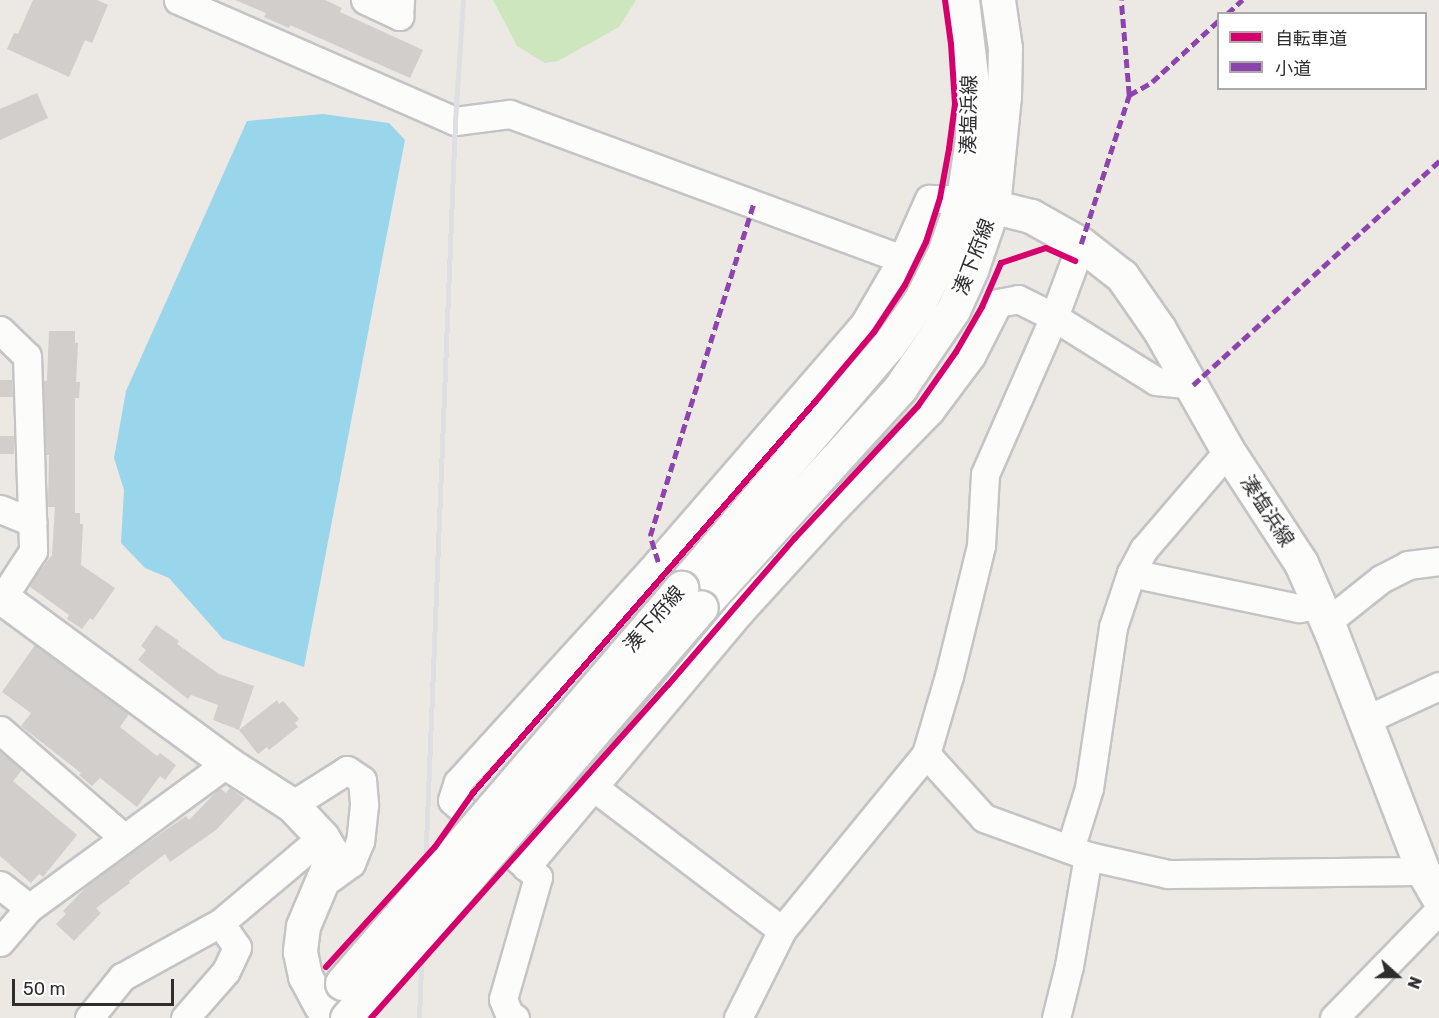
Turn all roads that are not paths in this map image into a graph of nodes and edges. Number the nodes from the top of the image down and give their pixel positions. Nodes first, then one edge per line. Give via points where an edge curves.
1 (178, 0) edge
2 (365, 0) edge
3 (400, 0) edge
4 (962, 0) edge
5 (998, 0) edge
6 (978, 202) junction
7 (1081, 244) junction
8 (902, 259) junction
9 (1054, 317) junction
10 (0, 330) edge
11 (1193, 385) junction
12 (1228, 451) junction
13 (0, 509) edge
14 (32, 522) junction
15 (1439, 561) edge
16 (1131, 573) junction
17 (2, 597) edge
18 (1323, 614) junction
19 (1439, 686) edge
20 (1365, 720) junction
21 (0, 730) edge
22 (926, 754) junction
23 (227, 763) junction
24 (592, 786) junction
25 (292, 805) junction
26 (123, 837) junction
27 (322, 837) junction
28 (1079, 852) junction
29 (526, 867) junction
30 (322, 884) junction
31 (0, 885) edge
32 (1431, 885) edge
33 (29, 908) junction
34 (1439, 910) edge
35 (220, 923) junction
36 (782, 930) junction
37 (0, 942) edge
38 (330, 1006) edge
39 (89, 1018) edge
40 (184, 1018) edge
41 (514, 1018) edge
42 (738, 1018) edge
43 (1056, 1018) edge
44 (1334, 1018) edge

1 - 8 street via 455,121 510,114
2 - 3 street via 399,16
4 - 6 main road, 湊塩浜線
5 - 6 main road, 湊塩浜線 via 1005,48 1004,96
6 - 7 main road, 湊塩浜線 via 1031,216
6 - 8 street via 929,199
6 - 38 main road, 湊下府線, bridge via 972,270 953,310 900,388 691,597
7 - 9 street
7 - 11 main road, 湊塩浜線 via 1122,276
8 - 29 street via 864,324 658,562 458,782 452,800
9 - 11 street via 1156,381
9 - 22 street via 984,474 981,546
9 - 24 street via 1018,299 998,303 971,356 930,411 740,612
10 - 14 street via 27,356
11 - 12 main road, 湊塩浜線
12 - 16 street via 1144,549
12 - 18 main road, 湊塩浜線 via 1301,562
13 - 14 street
14 - 17 street via 33,552
15 - 18 street via 1408,565
16 - 18 street
16 - 28 street via 1113,627
17 - 23 main road
18 - 20 main road, 湊塩浜線
19 - 20 street
20 - 32 main road, 湊塩浜線
21 - 26 street
22 - 28 street via 984,818
22 - 36 street
23 - 25 main road
23 - 26 street
24 - 29 street
24 - 36 street
25 - 27 main road
25 - 30 street via 347,770 362,780 360,841 351,863
26 - 33 street
27 - 30 main road via 333,855
27 - 35 street
28 - 32 street via 1168,874
28 - 43 street via 1069,966
29 - 41 street via 538,877 503,999
30 - 38 main road via 303,926 300,952 305,975
31 - 33 street
33 - 37 street
34 - 44 street
35 - 39 street via 122,977
35 - 40 street via 237,947 226,971
36 - 42 street

